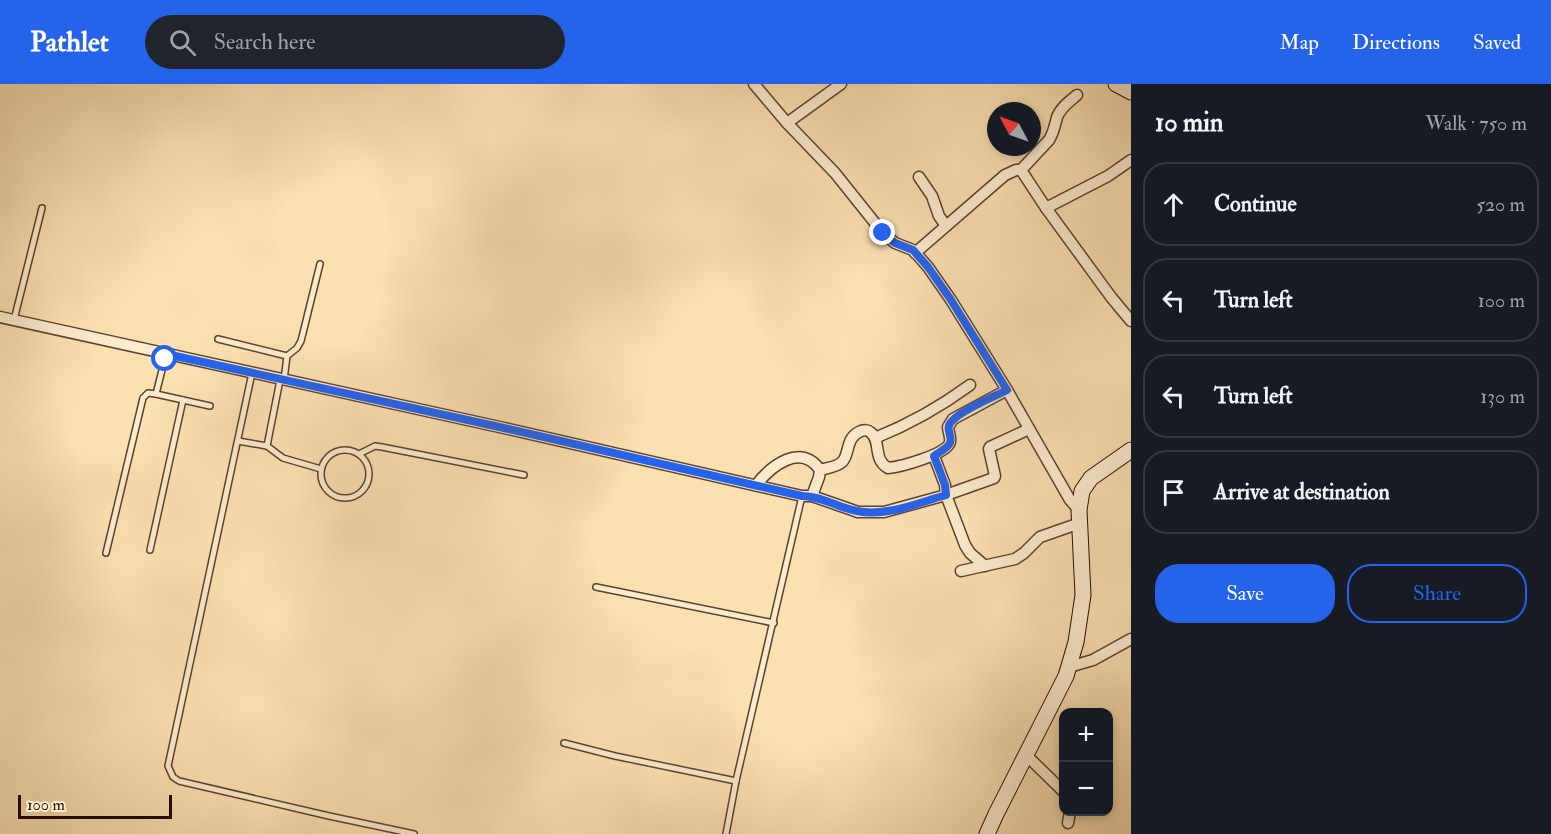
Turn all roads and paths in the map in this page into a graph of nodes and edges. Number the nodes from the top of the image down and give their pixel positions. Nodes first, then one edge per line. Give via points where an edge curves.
1 (754, 84) edge
2 (842, 84) edge
3 (1116, 84) edge
4 (1131, 92) edge
5 (1077, 95) dead end
6 (787, 123) junction
7 (1131, 160) edge
8 (1021, 170) junction
9 (919, 177) dead end
10 (42, 208) dead end
11 (1046, 208) junction
12 (946, 226) junction
13 (915, 253) junction
14 (320, 264) dead end
15 (0, 317) edge
16 (15, 320) junction
17 (1131, 321) edge
18 (218, 339) dead end
19 (166, 354) junction
20 (287, 356) junction
21 (252, 373) junction
22 (282, 380) junction
23 (970, 385) dead end
24 (1007, 390) junction
25 (156, 394) junction
26 (183, 400) junction
27 (210, 406) dead end
28 (1029, 429) junction
29 (875, 438) junction
30 (238, 441) junction
31 (267, 446) junction
32 (359, 454) junction
33 (1130, 454) edge
34 (934, 456) junction
35 (321, 469) junction
36 (820, 470) junction
37 (524, 475) dead end
38 (756, 485) junction
39 (946, 495) junction
40 (807, 496) junction
41 (1079, 517) junction
42 (150, 550) dead end
43 (106, 553) dead end
44 (985, 566) junction
45 (961, 571) dead end
46 (596, 587) dead end
47 (774, 623) junction
48 (1131, 639) edge
49 (1069, 668) junction
50 (564, 743) dead end
51 (1026, 755) junction
52 (736, 781) junction
53 (1059, 787) edge
54 (414, 834) edge
55 (726, 834) edge
56 (987, 834) edge

1 - 6 street
2 - 6 street
3 - 4 street
5 - 8 street via 1061,110 1049,140
6 - 13 street via 841,180 883,233
7 - 11 street via 1108,177
8 - 11 street
8 - 12 street via 1005,176
9 - 12 street
10 - 16 lane
11 - 17 street
12 - 13 street
13 - 24 street via 939,281
14 - 20 lane via 301,341
15 - 16 street
16 - 19 street
18 - 20 lane
19 - 21 street
19 - 25 lane
20 - 22 lane
21 - 22 street
21 - 30 lane
22 - 31 lane
22 - 38 street
23 - 29 street via 923,416
24 - 28 street
24 - 34 street via 953,419 948,427 948,446
25 - 26 lane
25 - 43 lane via 148,393 143,398
26 - 27 lane
26 - 42 lane
28 - 39 street via 990,447 994,478
28 - 41 street
29 - 34 street via 878,458 888,468
29 - 36 street via 871,432 861,431 850,442 842,463
30 - 31 lane
30 - 54 lane via 169,756 170,772 179,781
31 - 35 lane via 284,458
32 - 35 lane via 336,451 326,458
32 - 35 lane via 367,462 370,474 367,485 348,499 327,491 321,481
32 - 37 lane via 375,446
33 - 41 street via 1091,478 1082,491
34 - 39 street
36 - 38 street via 807,457 788,459
36 - 40 street
38 - 40 street
39 - 40 street via 884,512 858,512
39 - 44 street via 965,546
40 - 47 lane
41 - 44 street via 1040,537 1015,559
41 - 49 street via 1083,595
44 - 45 street
46 - 47 lane
47 - 52 lane
48 - 49 street
49 - 51 street
50 - 52 lane
51 - 53 street
51 - 56 street
52 - 55 lane

